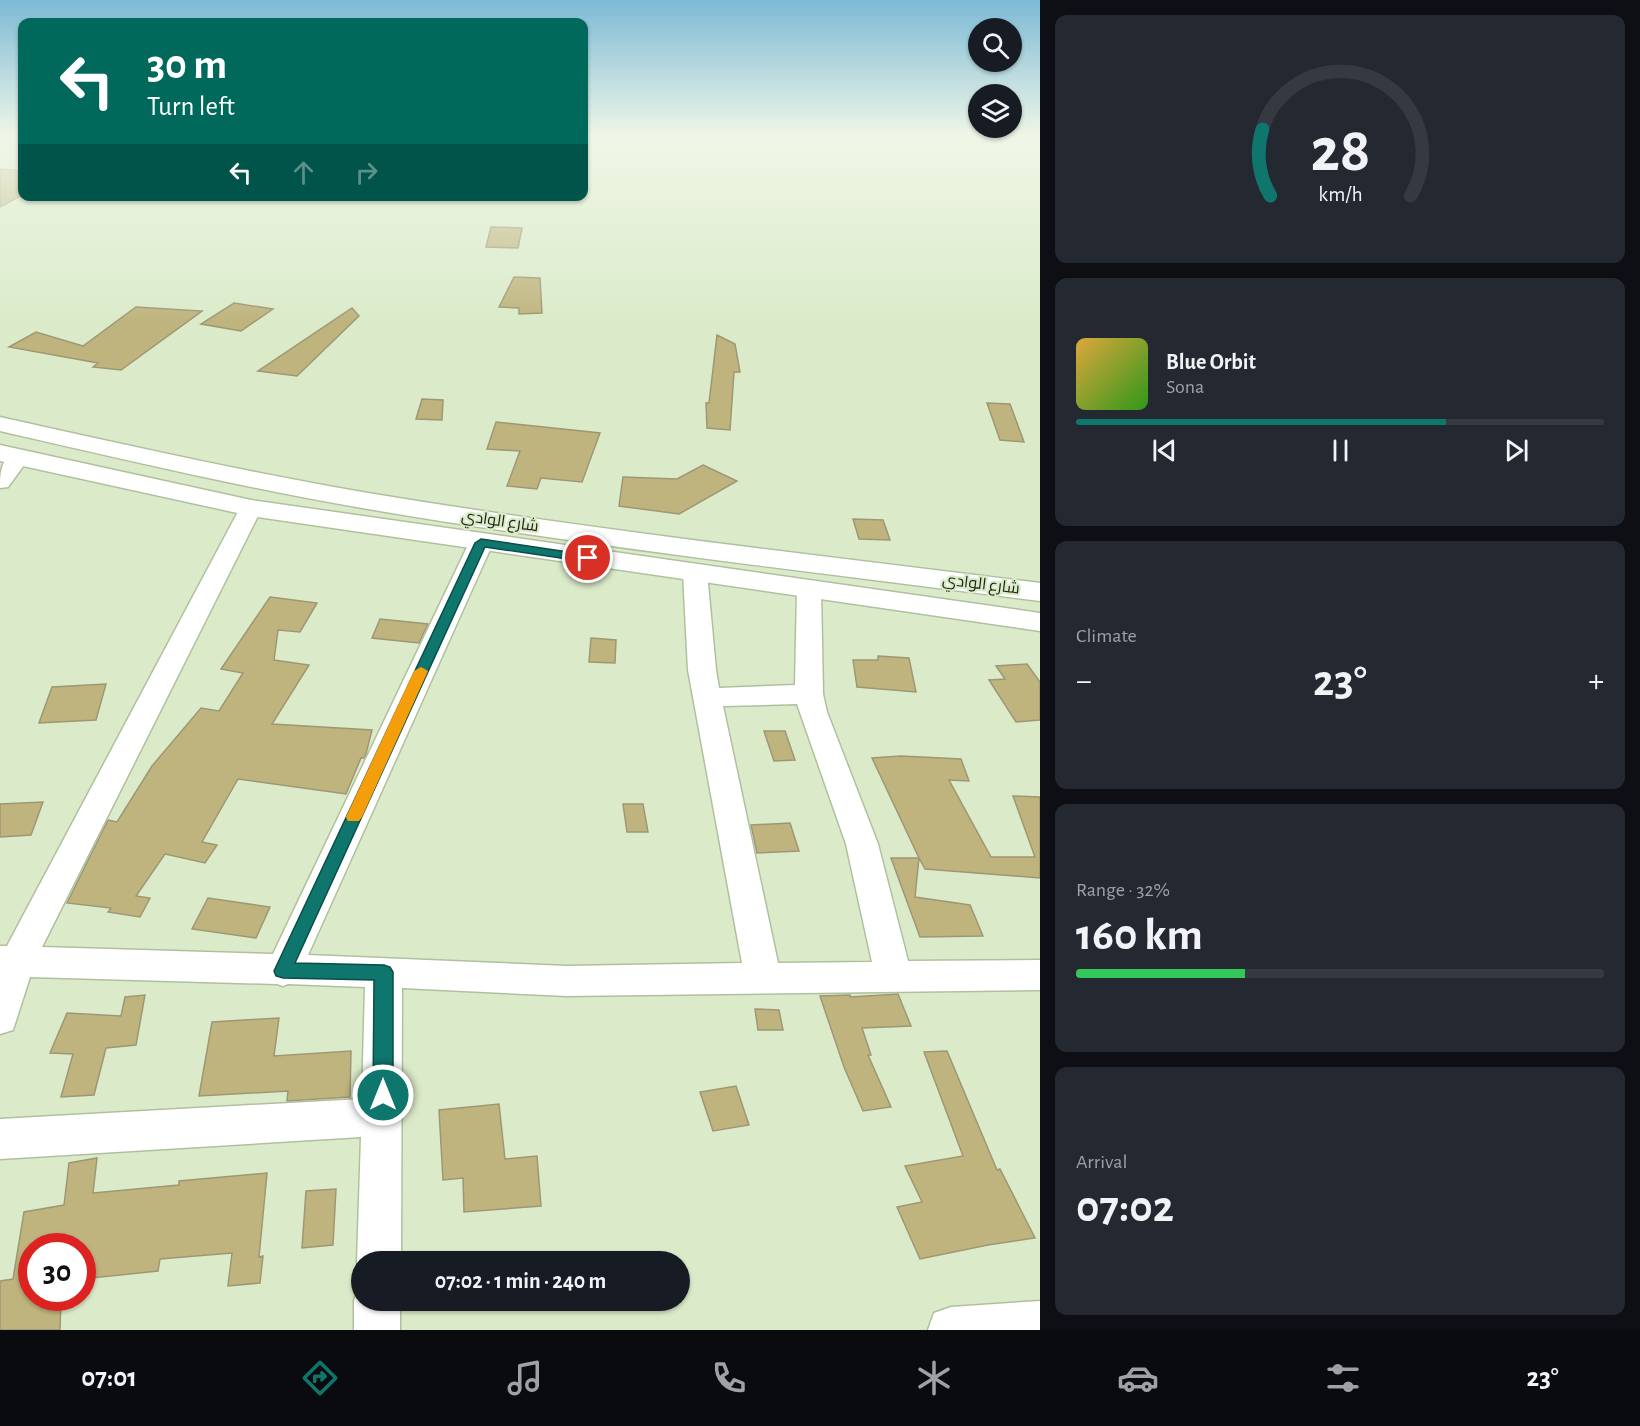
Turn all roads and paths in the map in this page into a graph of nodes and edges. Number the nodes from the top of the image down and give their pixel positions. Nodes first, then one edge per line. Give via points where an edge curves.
1 (0, 424) edge
2 (10, 455) edge
3 (0, 482) edge
4 (251, 508) junction
5 (481, 543) junction
6 (695, 573) junction
7 (809, 590) junction
8 (1040, 592) edge
9 (1040, 622) edge
10 (809, 694) junction
11 (707, 698) junction
12 (8, 962) edge
13 (283, 971) junction
14 (384, 972) junction
15 (1040, 975) edge
16 (894, 977) junction
17 (763, 979) junction
18 (0, 1018) edge
19 (383, 1117) junction
20 (0, 1139) edge
21 (379, 1251) edge
22 (377, 1311) edge
23 (1040, 1324) edge
24 (376, 1330) edge
25 (951, 1330) edge

1 - 8 main road, شارع الوادي via 368,501
2 - 3 street
2 - 4 main road, شارع الوادي
4 - 5 main road, شارع الوادي
4 - 12 street
5 - 6 main road, شارع الوادي
5 - 13 street
6 - 7 main road, شارع الوادي
6 - 11 street
7 - 9 main road, شارع الوادي
7 - 10 street
10 - 11 street
10 - 16 street via 862,844
11 - 17 street
12 - 13 street
12 - 18 street
13 - 14 street
14 - 17 street via 556,981
14 - 19 street
15 - 16 street
16 - 17 street
19 - 20 street
19 - 21 street
22 - 24 street
23 - 25 street

